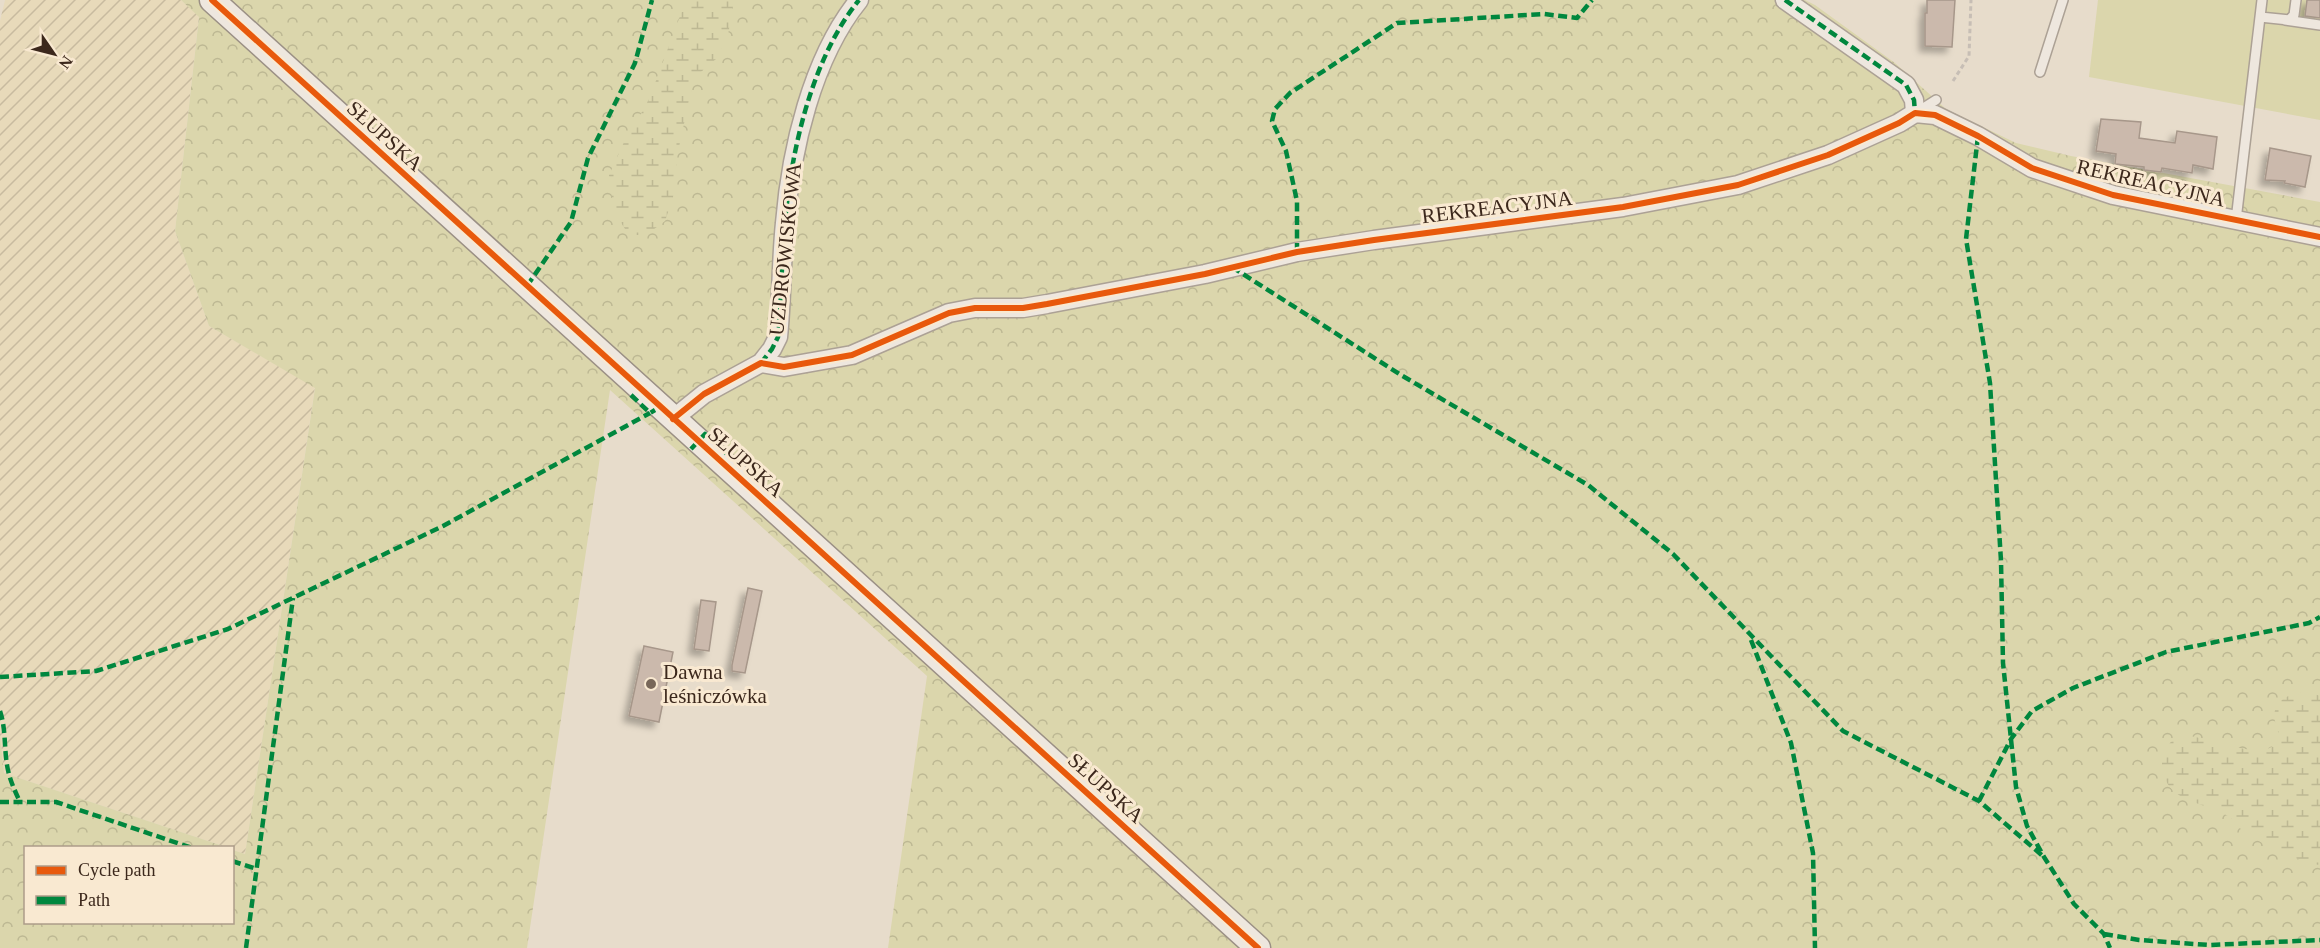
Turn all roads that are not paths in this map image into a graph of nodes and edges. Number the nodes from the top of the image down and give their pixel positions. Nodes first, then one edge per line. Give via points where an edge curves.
1 (212, 0) edge
2 (859, 0) edge
3 (2063, 0) edge
4 (2262, 0) edge
5 (2296, 0) edge
6 (1787, 1) edge
7 (2260, 17) junction
8 (2285, 20) junction
9 (2320, 25) edge
10 (2040, 72) dead end
11 (1936, 100) dead end
12 (1915, 113) junction
13 (2236, 220) junction
14 (2320, 237) edge
15 (761, 363) junction
16 (673, 419) junction
17 (1258, 948) edge

1 - 16 street, SŁUPSKA
2 - 15 street, UZDROWISKOWA via 824,58 807,109 787,203 778,337
3 - 10 lane
4 - 7 lane
5 - 8 lane via 2293,16
6 - 12 street via 1906,84
7 - 8 lane
7 - 13 lane
8 - 9 lane
11 - 12 lane
12 - 13 street, REKREACYJNA via 1935,115 2032,168 2079,184 2136,201
12 - 15 street, REKREACYJNA via 1828,155 1728,187 1623,207 1297,252 1023,308 949,313 852,355 784,367
13 - 14 street, REKREACYJNA
15 - 16 street via 704,394
16 - 17 street, SŁUPSKA

